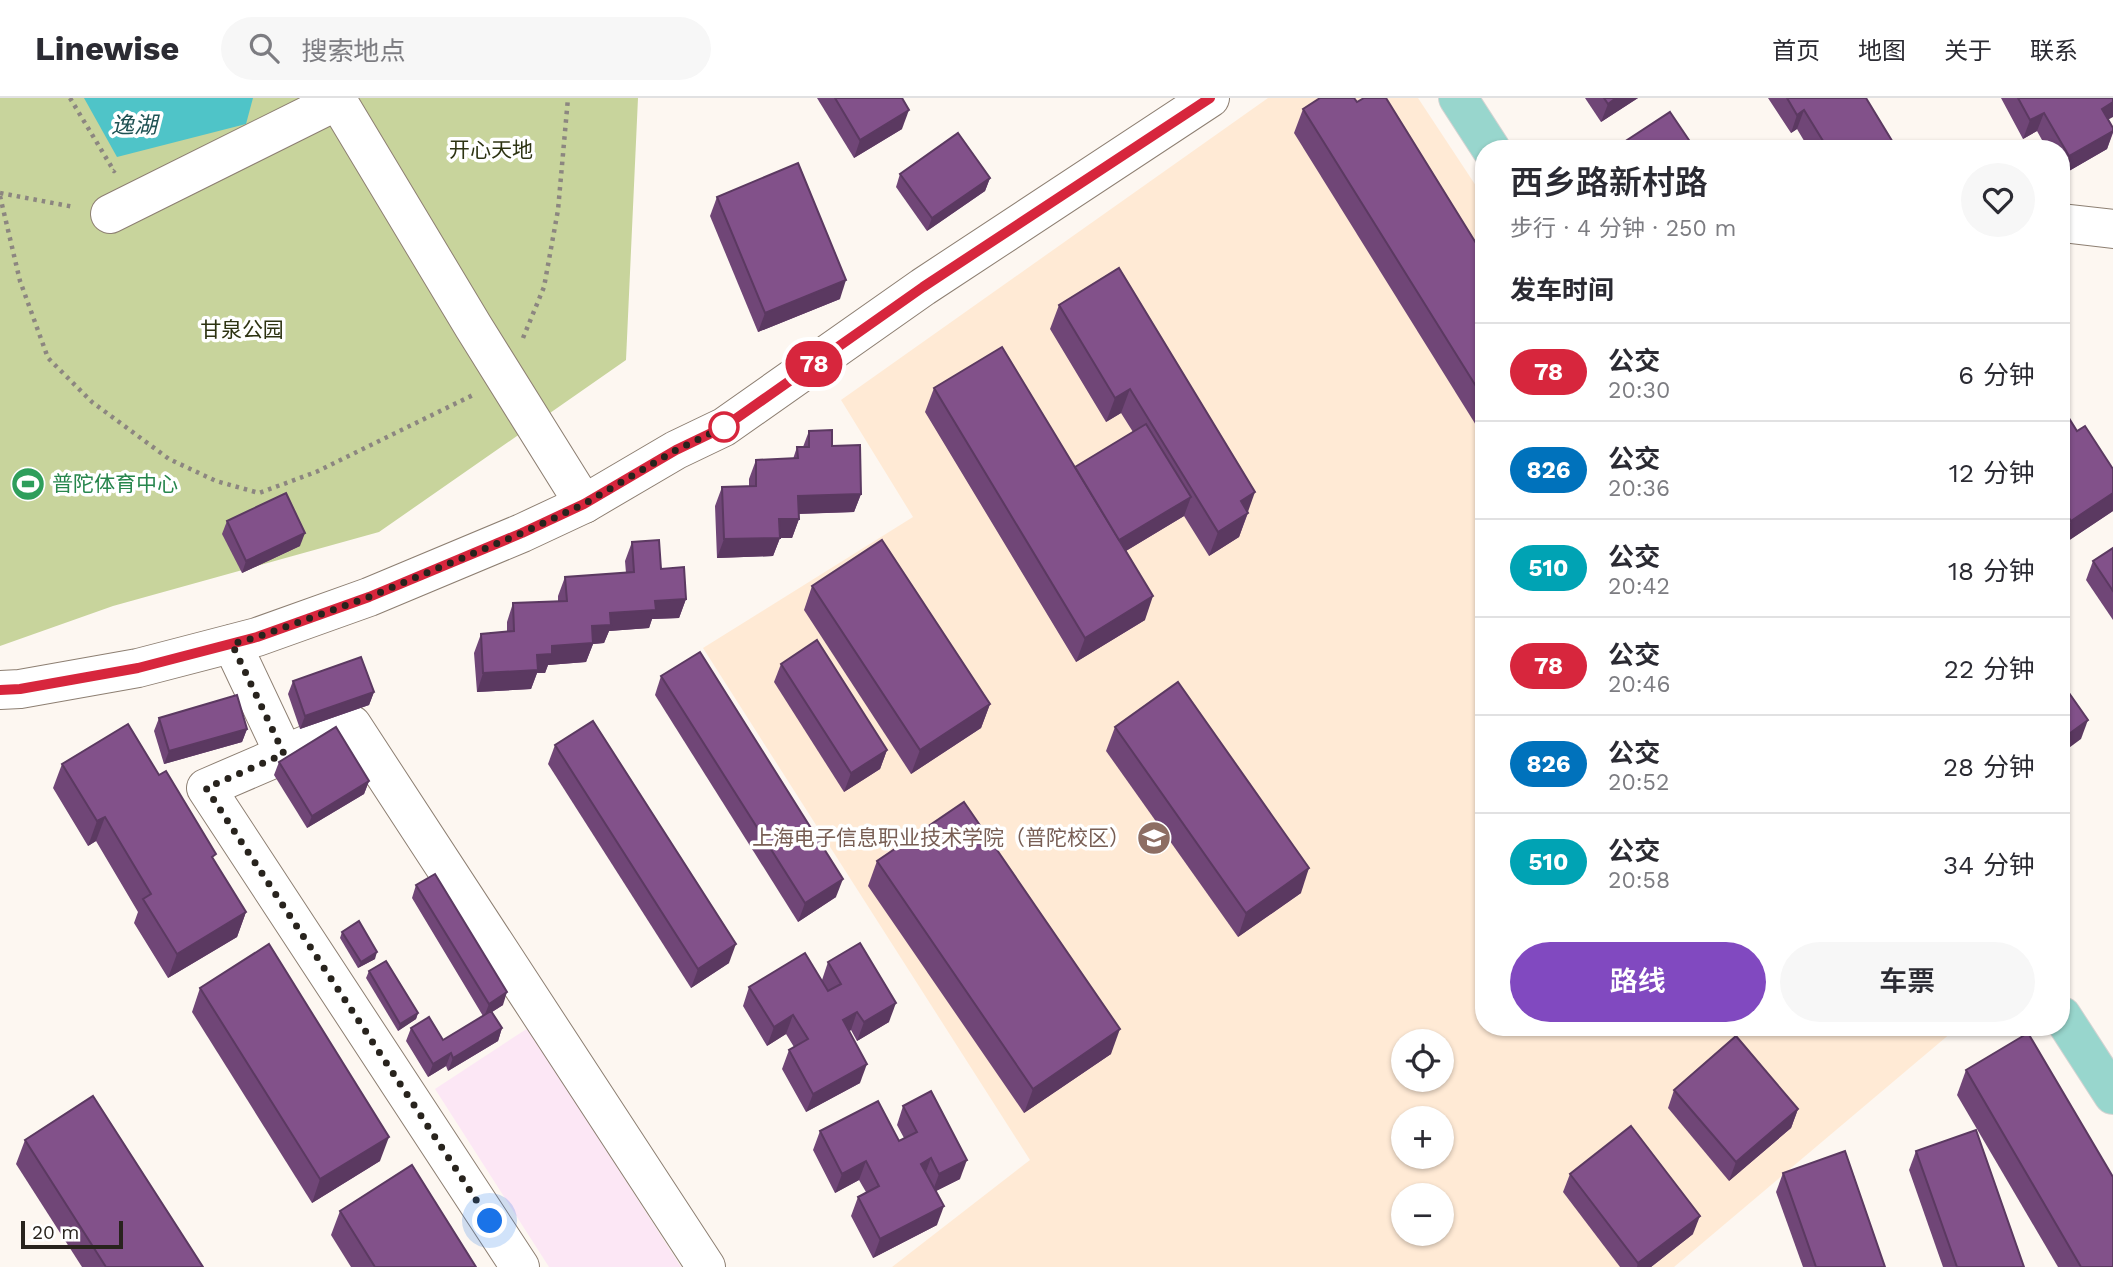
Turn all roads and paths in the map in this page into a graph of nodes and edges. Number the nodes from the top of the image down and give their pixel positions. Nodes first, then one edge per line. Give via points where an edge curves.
1 (70, 98) edge
2 (568, 98) edge
3 (1210, 98) edge
4 (1458, 98) edge
5 (338, 99) edge
6 (1485, 140) edge
7 (127, 168) dead end
8 (0, 195) edge
9 (110, 214) joint
10 (2070, 224) edge
11 (2113, 229) edge
12 (506, 379) junction
13 (584, 504) junction
14 (232, 644) junction
15 (0, 691) edge
16 (284, 754) junction
17 (2070, 1028) edge
18 (2113, 1095) edge
19 (520, 1267) edge
20 (706, 1267) edge

1 - 7 path via 114,171
2 - 12 path via 558,210 544,287
3 - 13 street via 923,287 724,427
4 - 6 main road
5 - 9 street
5 - 12 street
8 - 9 path
8 - 12 path via 20,281 48,358 92,402 169,458 216,481 259,492 316,472
10 - 11 street
12 - 13 street
13 - 14 street via 369,597
14 - 15 street via 138,668
14 - 16 street
16 - 19 street via 206,788
16 - 20 street via 352,725
17 - 18 main road

